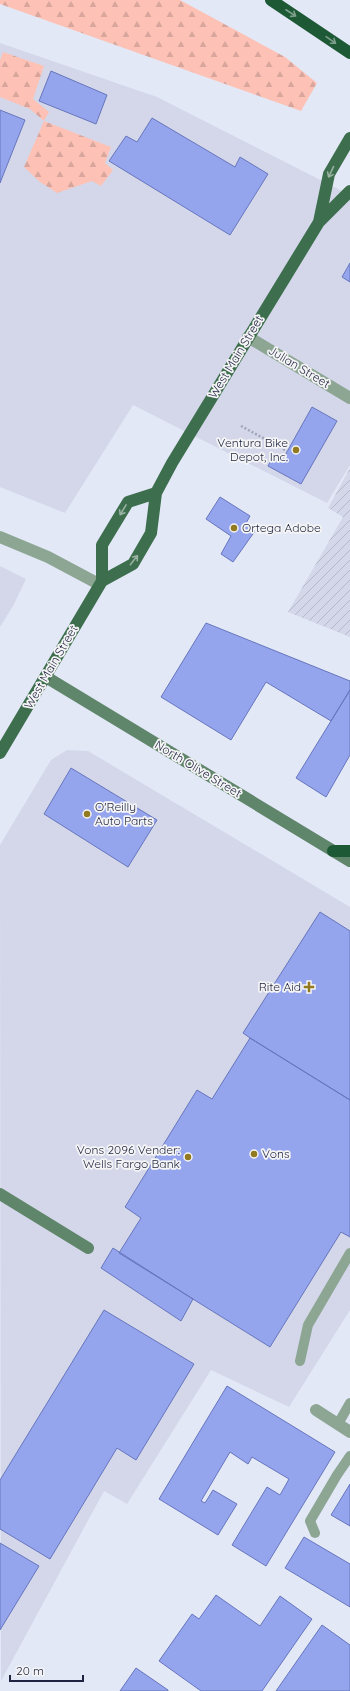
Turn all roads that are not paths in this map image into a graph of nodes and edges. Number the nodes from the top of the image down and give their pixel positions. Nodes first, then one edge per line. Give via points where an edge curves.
1 (271, 0) edge
2 (350, 53) edge
3 (350, 138) edge
4 (350, 190) edge
5 (318, 222) junction
6 (248, 337) junction
7 (350, 398) edge
8 (156, 493) junction
9 (0, 537) edge
10 (102, 581) junction
11 (46, 677) junction
12 (0, 754) edge
13 (333, 851) junction
14 (350, 851) edge
15 (350, 861) edge
16 (0, 1194) edge
17 (88, 1248) dead end
18 (350, 1253) edge
19 (300, 1361) dead end
20 (350, 1403) edge
21 (316, 1410) dead end
22 (338, 1424) junction
23 (350, 1432) edge
24 (350, 1456) edge
25 (315, 1533) dead end

1 -> 2 highway
3 -> 5 main road, West Main Street via 329,174
4 - 5 main road, West Main Street
5 - 6 main road, West Main Street
6 - 7 street, Julian Street
6 - 8 main road, West Main Street
10 -> 8 main road, West Main Street via 133,564 151,533
8 -> 10 main road via 128,502 102,545
9 - 10 street via 48,557 95,582
10 - 11 main road, West Main Street
11 - 12 main road, West Main Street
11 - 13 main road, North Olive Street
13 - 14 highway
13 - 15 main road, North Olive Street
16 - 17 main road
18 - 19 lane via 308,1325
20 - 22 lane
21 - 22 street
22 - 23 street
24 - 25 lane via 310,1521

